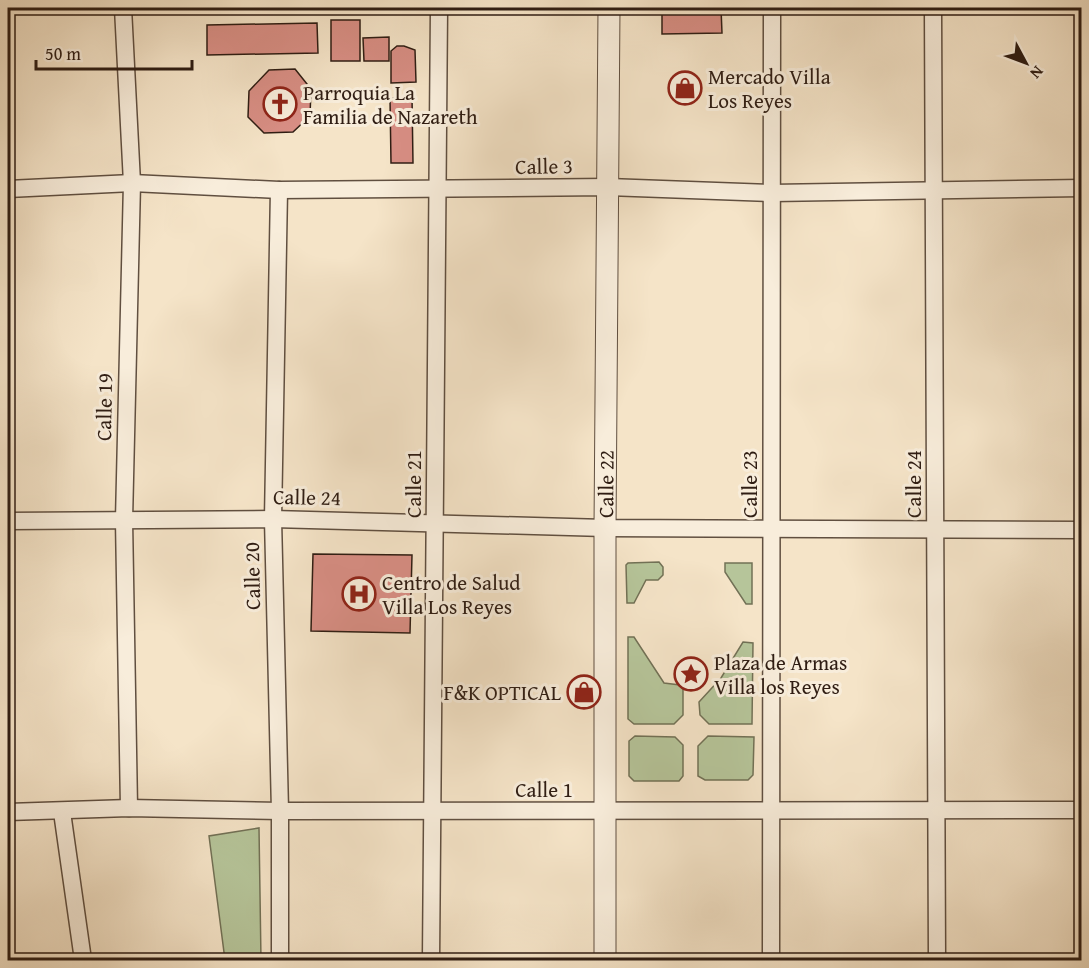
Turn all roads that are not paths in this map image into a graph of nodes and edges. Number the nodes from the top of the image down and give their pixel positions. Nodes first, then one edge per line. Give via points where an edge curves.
1 (123, 8) edge
2 (439, 8) edge
3 (609, 8) edge
4 (772, 8) edge
5 (933, 8) edge
6 (132, 183) junction
7 (608, 187) junction
8 (1082, 188) edge
9 (8, 189) edge
10 (279, 190) junction
11 (438, 190) junction
12 (934, 190) junction
13 (772, 193) junction
14 (273, 519) junction
15 (124, 520) junction
16 (8, 521) edge
17 (435, 523) junction
18 (605, 528) junction
19 (772, 529) junction
20 (935, 530) junction
21 (1082, 530) edge
22 (129, 808) junction
23 (937, 810) junction
24 (1082, 810) edge
25 (280, 811) junction
26 (433, 811) junction
27 (605, 811) junction
28 (771, 811) junction
29 (8, 812) edge
30 (62, 812) junction
31 (83, 960) edge
32 (280, 960) edge
33 (431, 960) edge
34 (605, 960) edge
35 (771, 960) edge
36 (937, 960) edge

1 - 6 street, Calle 19
2 - 11 street, Calle 21
3 - 7 street, Calle 22
4 - 13 street, Calle 23
5 - 12 street, Calle 24
6 - 9 street, Calle 3
6 - 10 street, Calle 3
6 - 15 street, Calle 19
7 - 11 street, Calle 3
7 - 13 street, Calle 3
7 - 18 street, Calle 22
8 - 12 street, Calle 3
10 - 11 street, Calle 3
10 - 14 street, Calle 20
11 - 17 street, Calle 21
12 - 13 street, Calle 3
12 - 20 street, Calle 24
13 - 19 street, Calle 23
14 - 15 street, Calle 24
14 - 17 street, Calle 24
14 - 25 street, Calle 20
15 - 16 street, Calle 24
15 - 22 street, Calle 19
17 - 18 street, Calle 24
17 - 26 street, Calle 21
18 - 19 street, Calle 24
18 - 27 street, Calle 22
19 - 20 street, Calle 24
19 - 28 street, Calle 23
20 - 21 street, Calle 24
20 - 23 street, Calle 24
22 - 25 street, Calle 1
22 - 30 street, Calle 1
23 - 24 street, Calle 1
23 - 28 street, Calle 1
23 - 36 street, Calle 24
25 - 26 street, Calle 1
25 - 32 street, Calle 20
26 - 27 street, Calle 1
26 - 33 street, Calle 21
27 - 28 street, Calle 1
27 - 34 street, Calle 22
28 - 35 street, Calle 23
29 - 30 street, Calle 1
30 - 31 street

